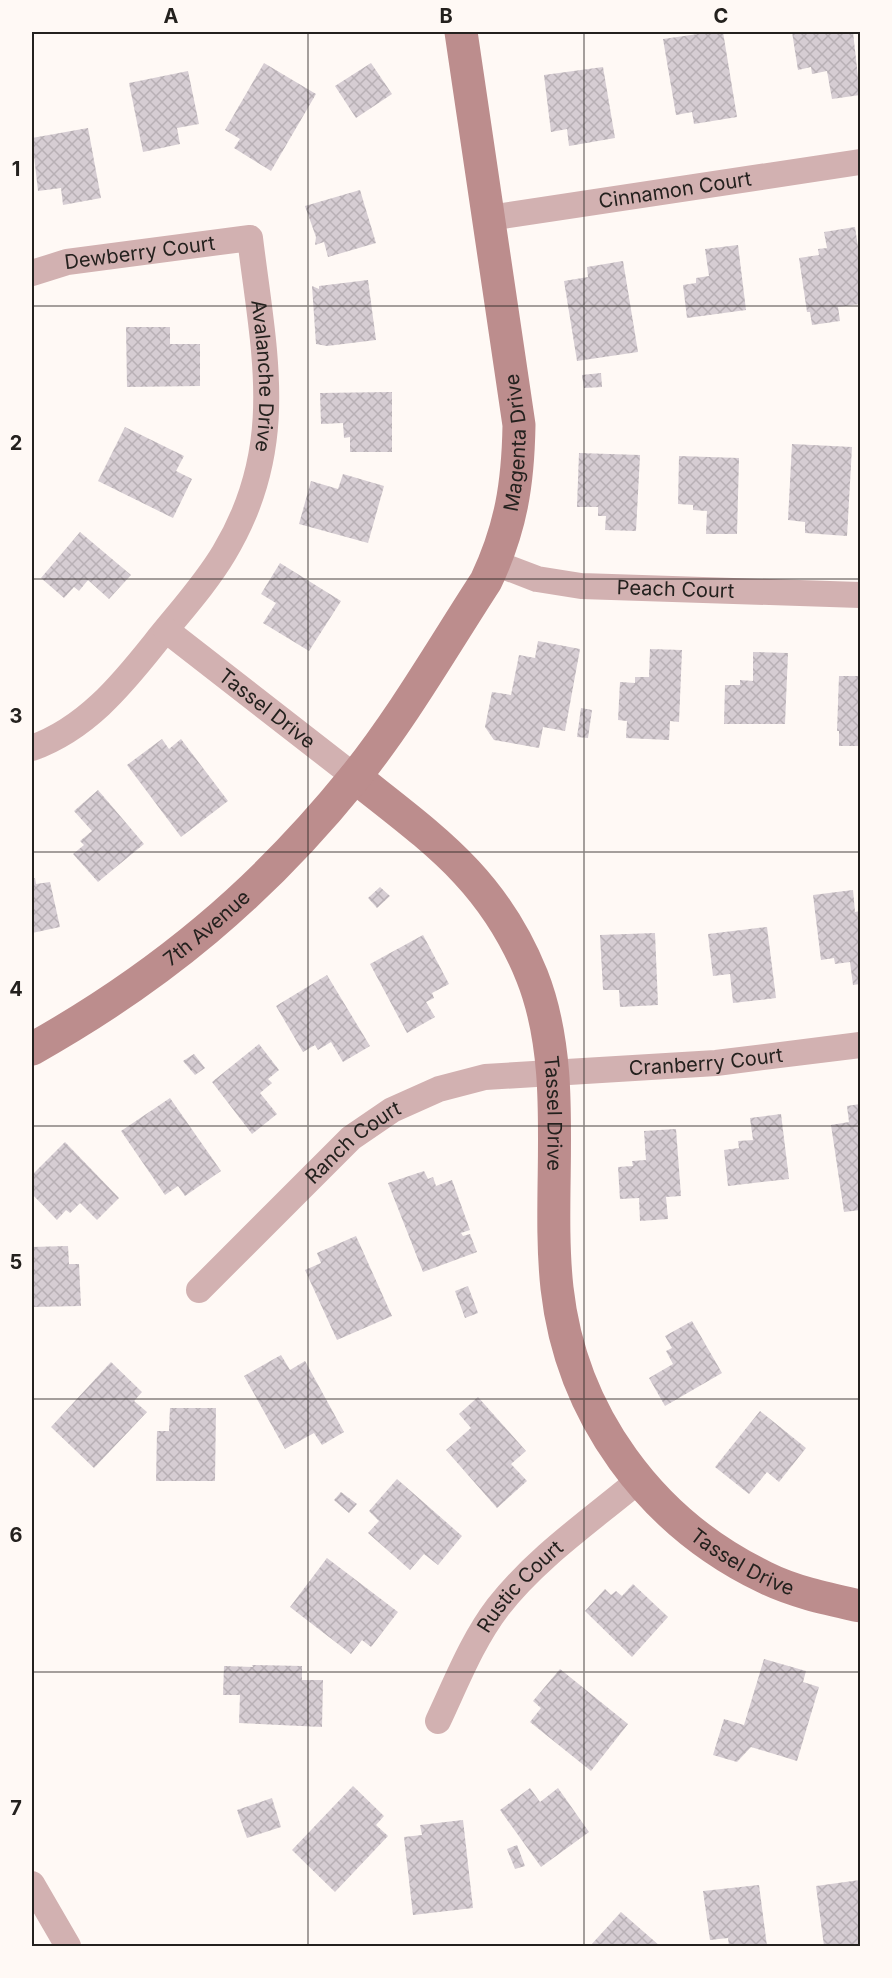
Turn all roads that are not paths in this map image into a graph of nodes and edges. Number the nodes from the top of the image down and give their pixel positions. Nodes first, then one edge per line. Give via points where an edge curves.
1 (461, 32) edge
2 (861, 162) edge
3 (489, 218) junction
4 (250, 238) joint
5 (32, 273) edge
6 (495, 563) junction
7 (861, 595) edge
8 (165, 630) junction
9 (32, 748) edge
10 (355, 777) junction
11 (861, 1045) edge
12 (32, 1049) edge
13 (552, 1072) junction
14 (199, 1290) dead end
15 (638, 1481) junction
16 (861, 1606) edge
17 (438, 1721) dead end
18 (32, 1884) edge
19 (68, 1947) edge

1 - 3 main road, Magenta Drive
2 - 3 street, Cinnamon Court
3 - 6 main road, Magenta Drive via 519,425 519,474 513,508
4 - 5 street, Dewberry Court via 67,262
4 - 8 street, Avalanche Drive via 267,382 268,412 261,462 248,507 224,554
6 - 7 street, Peach Court via 537,579 581,586
6 - 10 main road, Magenta Drive
8 - 9 street, Avalanche Drive via 116,692 84,720
8 - 10 street, Tassel Drive
10 - 12 main road, 7th Avenue via 298,844 239,903 167,963 90,1016
10 - 13 main road, Tassel Drive via 449,851 484,889 513,933 533,978 547,1028
11 - 13 street, Cranberry Court via 716,1063
13 - 14 street, Ranch Court via 485,1077 439,1089 392,1110 327,1159
13 - 15 main road, Tassel Drive via 557,1287 566,1340 584,1392 608,1439
15 - 16 main road, Tassel Drive via 674,1518 719,1553 765,1578 816,1597
15 - 17 street, Rustic Court via 528,1573 497,1608
18 - 19 street

